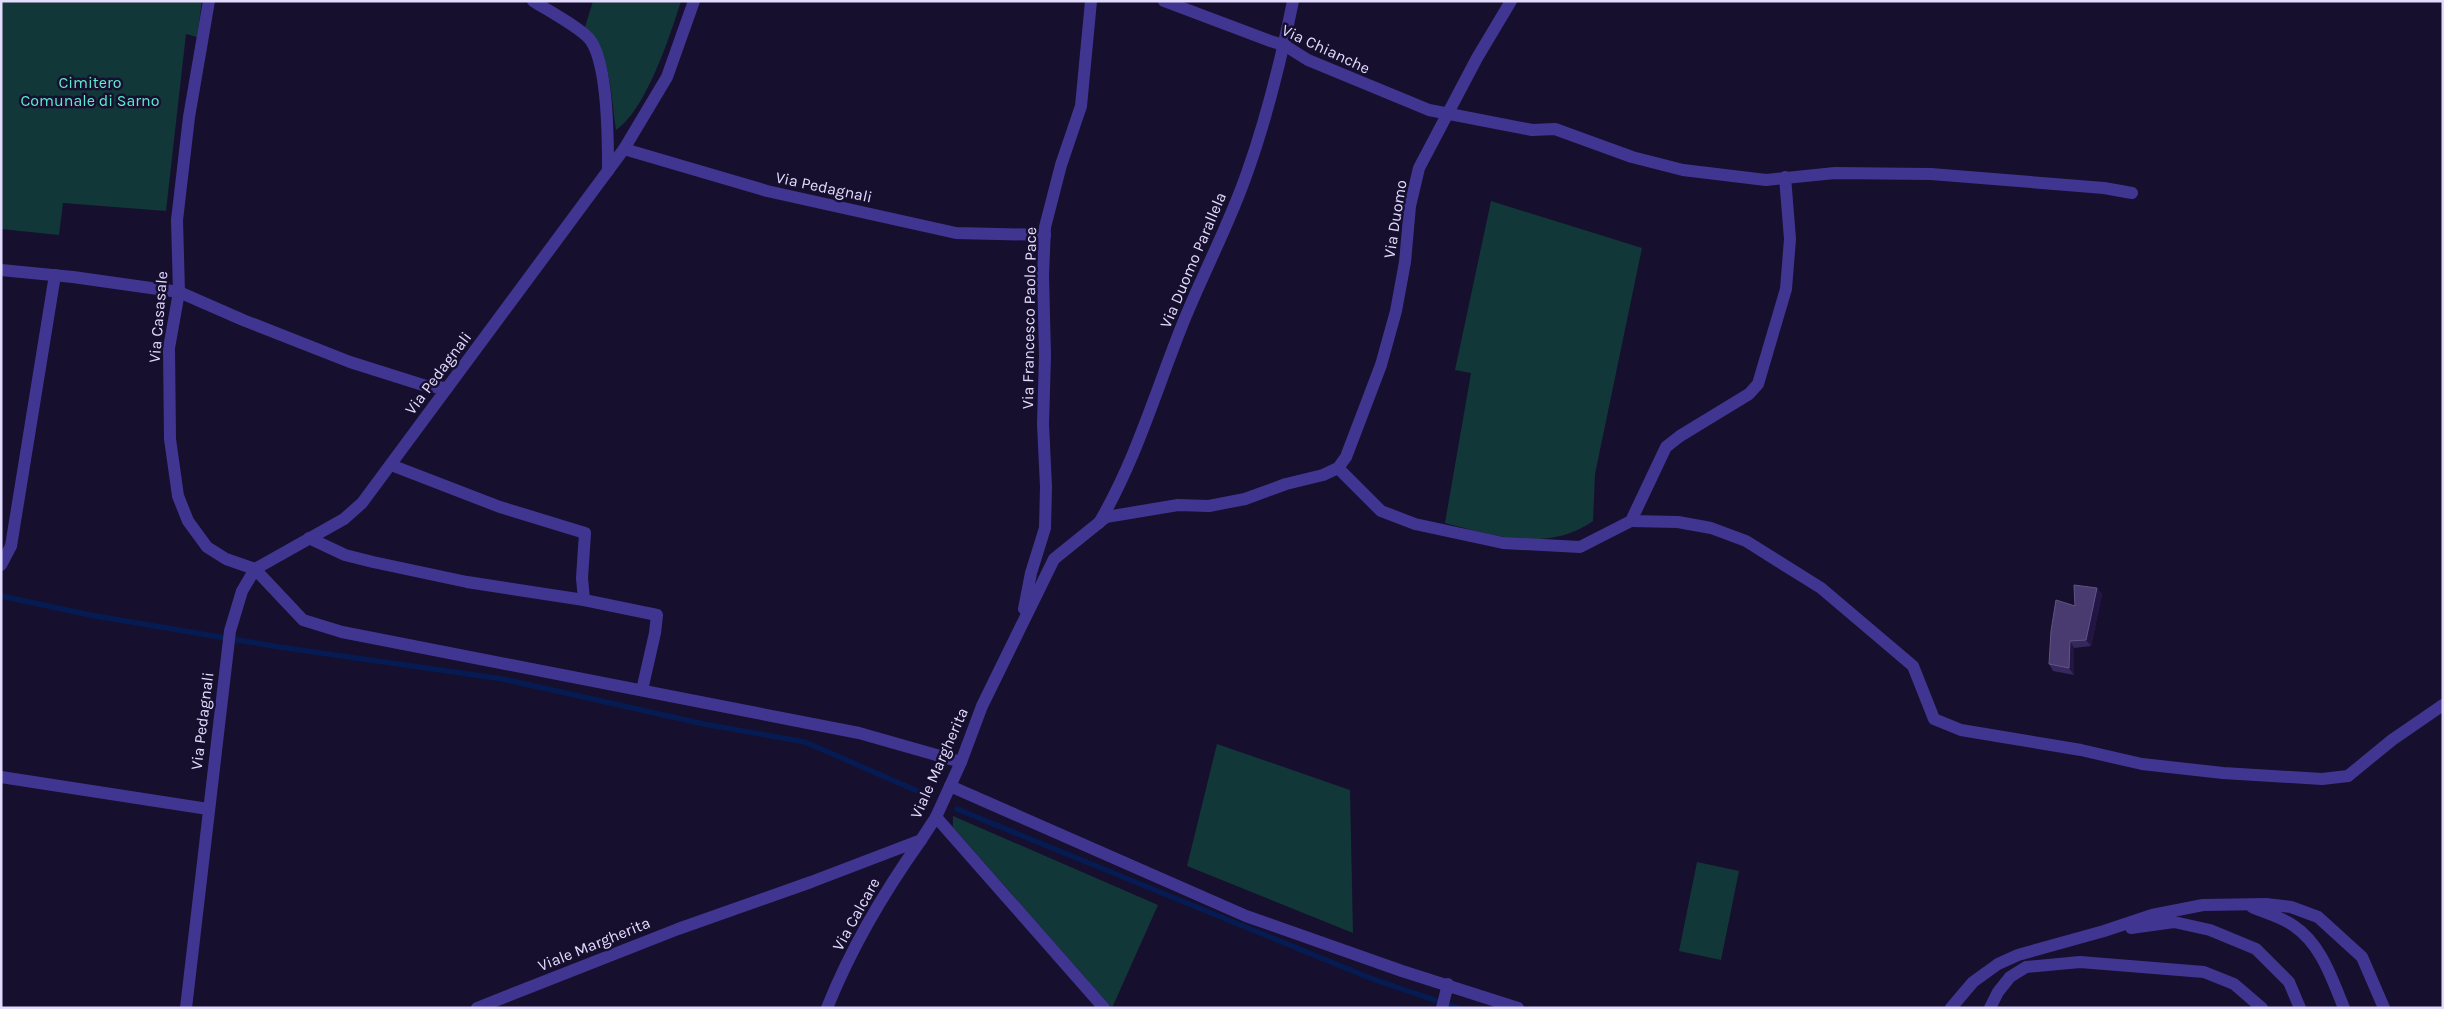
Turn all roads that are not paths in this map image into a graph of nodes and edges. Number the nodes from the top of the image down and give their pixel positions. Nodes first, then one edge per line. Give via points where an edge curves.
1 (209, 1) edge
2 (533, 1) edge
3 (694, 1) edge
4 (1091, 1) edge
5 (1164, 1) edge
6 (1294, 1) edge
7 (1511, 1) edge
8 (1284, 44) junction
9 (1446, 114) junction
10 (624, 149) junction
11 (608, 171) junction
12 (1784, 177) junction
13 (2132, 193) dead end
14 (1045, 235) junction
15 (1, 270) edge
16 (55, 275) junction
17 (179, 292) junction
18 (447, 388) junction
19 (1342, 463) junction
20 (390, 465) junction
21 (1631, 521) junction
22 (1099, 523) junction
23 (309, 538) junction
24 (1, 565) edge
25 (255, 569) junction
26 (584, 600) junction
27 (1016, 637) junction
28 (642, 690) junction
29 (2443, 705) edge
30 (961, 762) junction
31 (1, 777) edge
32 (950, 786) junction
33 (208, 810) junction
34 (936, 817) junction
35 (921, 840) junction
36 (2247, 904) junction
37 (2104, 931) junction
38 (2020, 955) junction
39 (2026, 967) junction
40 (1446, 989) junction
41 (186, 1008) edge
42 (477, 1008) edge
43 (827, 1008) edge
44 (1104, 1008) edge
45 (1442, 1008) edge
46 (1518, 1008) edge
47 (1951, 1008) edge
48 (1990, 1008) edge
49 (2262, 1008) edge
50 (2300, 1008) edge
51 (2344, 1008) edge
52 (2384, 1008) edge

1 - 17 street, Via Casasale via 188,117 177,220
2 - 11 street via 591,40 599,64 606,107
3 - 10 street via 667,77
4 - 14 street, Via Francesco Paolo Pace via 1081,106 1061,165
5 - 8 street, Via Chianche
6 - 8 street, Via Duomo Parallela
7 - 9 street, Via Duomo
8 - 9 street, Via Chianche via 1308,60 1360,83
8 - 22 street, Via Duomo Parallela via 1276,83 1246,175 1142,430
9 - 12 street, Via Chianche via 1532,130 1555,129 1632,157 1683,170 1766,180
9 - 19 street, Via Duomo via 1419,168 1410,206 1396,311 1381,365
10 - 11 street, Via Pedagnali
10 - 14 street, Via Pedagnali via 767,191 956,233
11 - 18 street, Via Pedagnali
12 - 13 street, Via Chianche via 1930,174
12 - 21 street via 1790,239 1786,289 1758,384 1749,394 1666,447
14 - 27 street, Via Francesco Paolo Pace via 1045,528
15 - 16 street
16 - 17 street
16 - 24 street via 10,546
17 - 18 street via 350,362 426,386
17 - 25 street, Via Casasale via 169,348 170,439 178,496 188,521 207,547 226,559
18 - 20 street, Via Pedagnali
19 - 21 street via 1381,511 1415,524 1503,543 1580,547
19 - 22 street, Viale Margherita via 1323,475 1245,499 1209,506 1178,505 1106,517
20 - 23 street, Via Pedagnali via 362,503 344,519
20 - 26 street via 500,507 585,533
21 - 29 street via 1678,522 1711,528 1746,542 1813,583 1913,666 1934,719 1961,730 2082,750 2142,764 2322,779 2348,776
22 - 27 street, Viale Margherita via 1054,559
23 - 25 street, Via Pedagnali
23 - 26 street via 344,555 373,562 467,582
25 - 28 street via 303,620 342,632
25 - 33 street, Via Pedagnali via 242,591 230,631
26 - 28 street via 657,615 656,633
27 - 30 street, Viale Margherita via 982,706
28 - 30 street via 859,733
30 - 32 street, Viale Margherita
31 - 33 street
32 - 34 street, Viale Margherita
32 - 40 street via 1246,916
33 - 41 street, Via Pedagnali
34 - 35 street, Viale Margherita
34 - 44 street
35 - 42 street, Viale Margherita via 678,929
35 - 43 street, Via Calcare via 889,885
36 - 37 street via 2204,905 2152,914
36 - 51 street via 2294,926 2315,946
36 - 52 street via 2291,907 2318,917 2362,957
37 - 38 street
37 - 50 street via 2174,922 2210,930 2256,949 2289,982
38 - 39 street
38 - 47 street via 1998,964 1980,977
39 - 48 street via 2010,977
39 - 49 street via 2080,962 2204,972 2234,984
40 - 45 street
40 - 46 street

